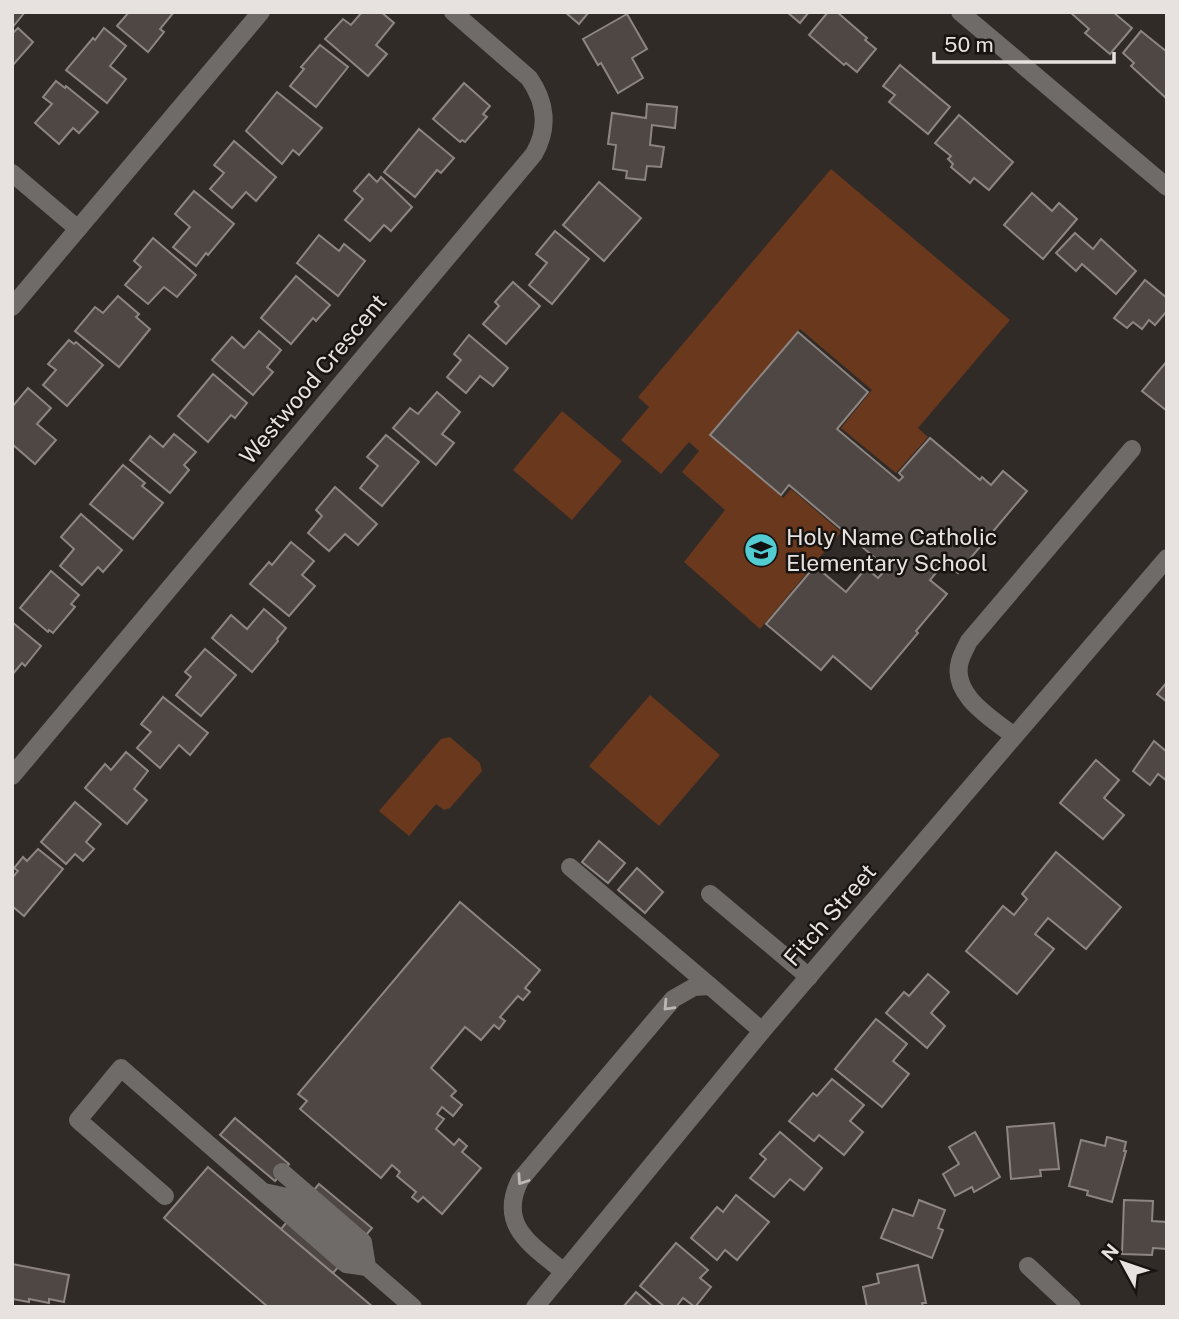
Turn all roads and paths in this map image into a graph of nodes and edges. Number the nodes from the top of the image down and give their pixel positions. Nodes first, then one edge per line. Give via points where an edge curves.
1 (261, 12) edge
2 (453, 12) edge
3 (960, 12) edge
4 (12, 173) edge
5 (1167, 187) edge
6 (78, 229) junction
7 (12, 307) edge
8 (1132, 449) dead end
9 (1167, 558) edge
10 (1014, 736) junction
11 (12, 776) edge
12 (570, 867) dead end
13 (710, 894) dead end
14 (809, 977) junction
15 (710, 986) junction
16 (762, 1031) junction
17 (282, 1172) dead end
18 (165, 1196) dead end
19 (1028, 1266) dead end
20 (368, 1267) junction
21 (564, 1272) junction
22 (413, 1307) edge
23 (535, 1307) edge
24 (1072, 1307) edge

1 - 6 street
2 - 11 street, Westwood Crescent via 535,86 543,105 544,125 534,154
3 - 5 street
4 - 6 street
6 - 7 street
8 - 10 street via 968,641 959,663 967,697
9 - 10 street, Fitch Street
10 - 14 street, Fitch Street
12 - 15 street
13 - 14 street
14 - 16 street, Fitch Street
15 - 16 street
15 -> 21 street via 694,987 673,999 520,1180 513,1194 515,1225
16 - 21 street, Fitch Street
17 - 20 street via 363,1242
18 - 20 street via 78,1120 121,1068 264,1192 287,1197
19 - 24 street
20 - 22 street
21 - 23 street, Fitch Street

